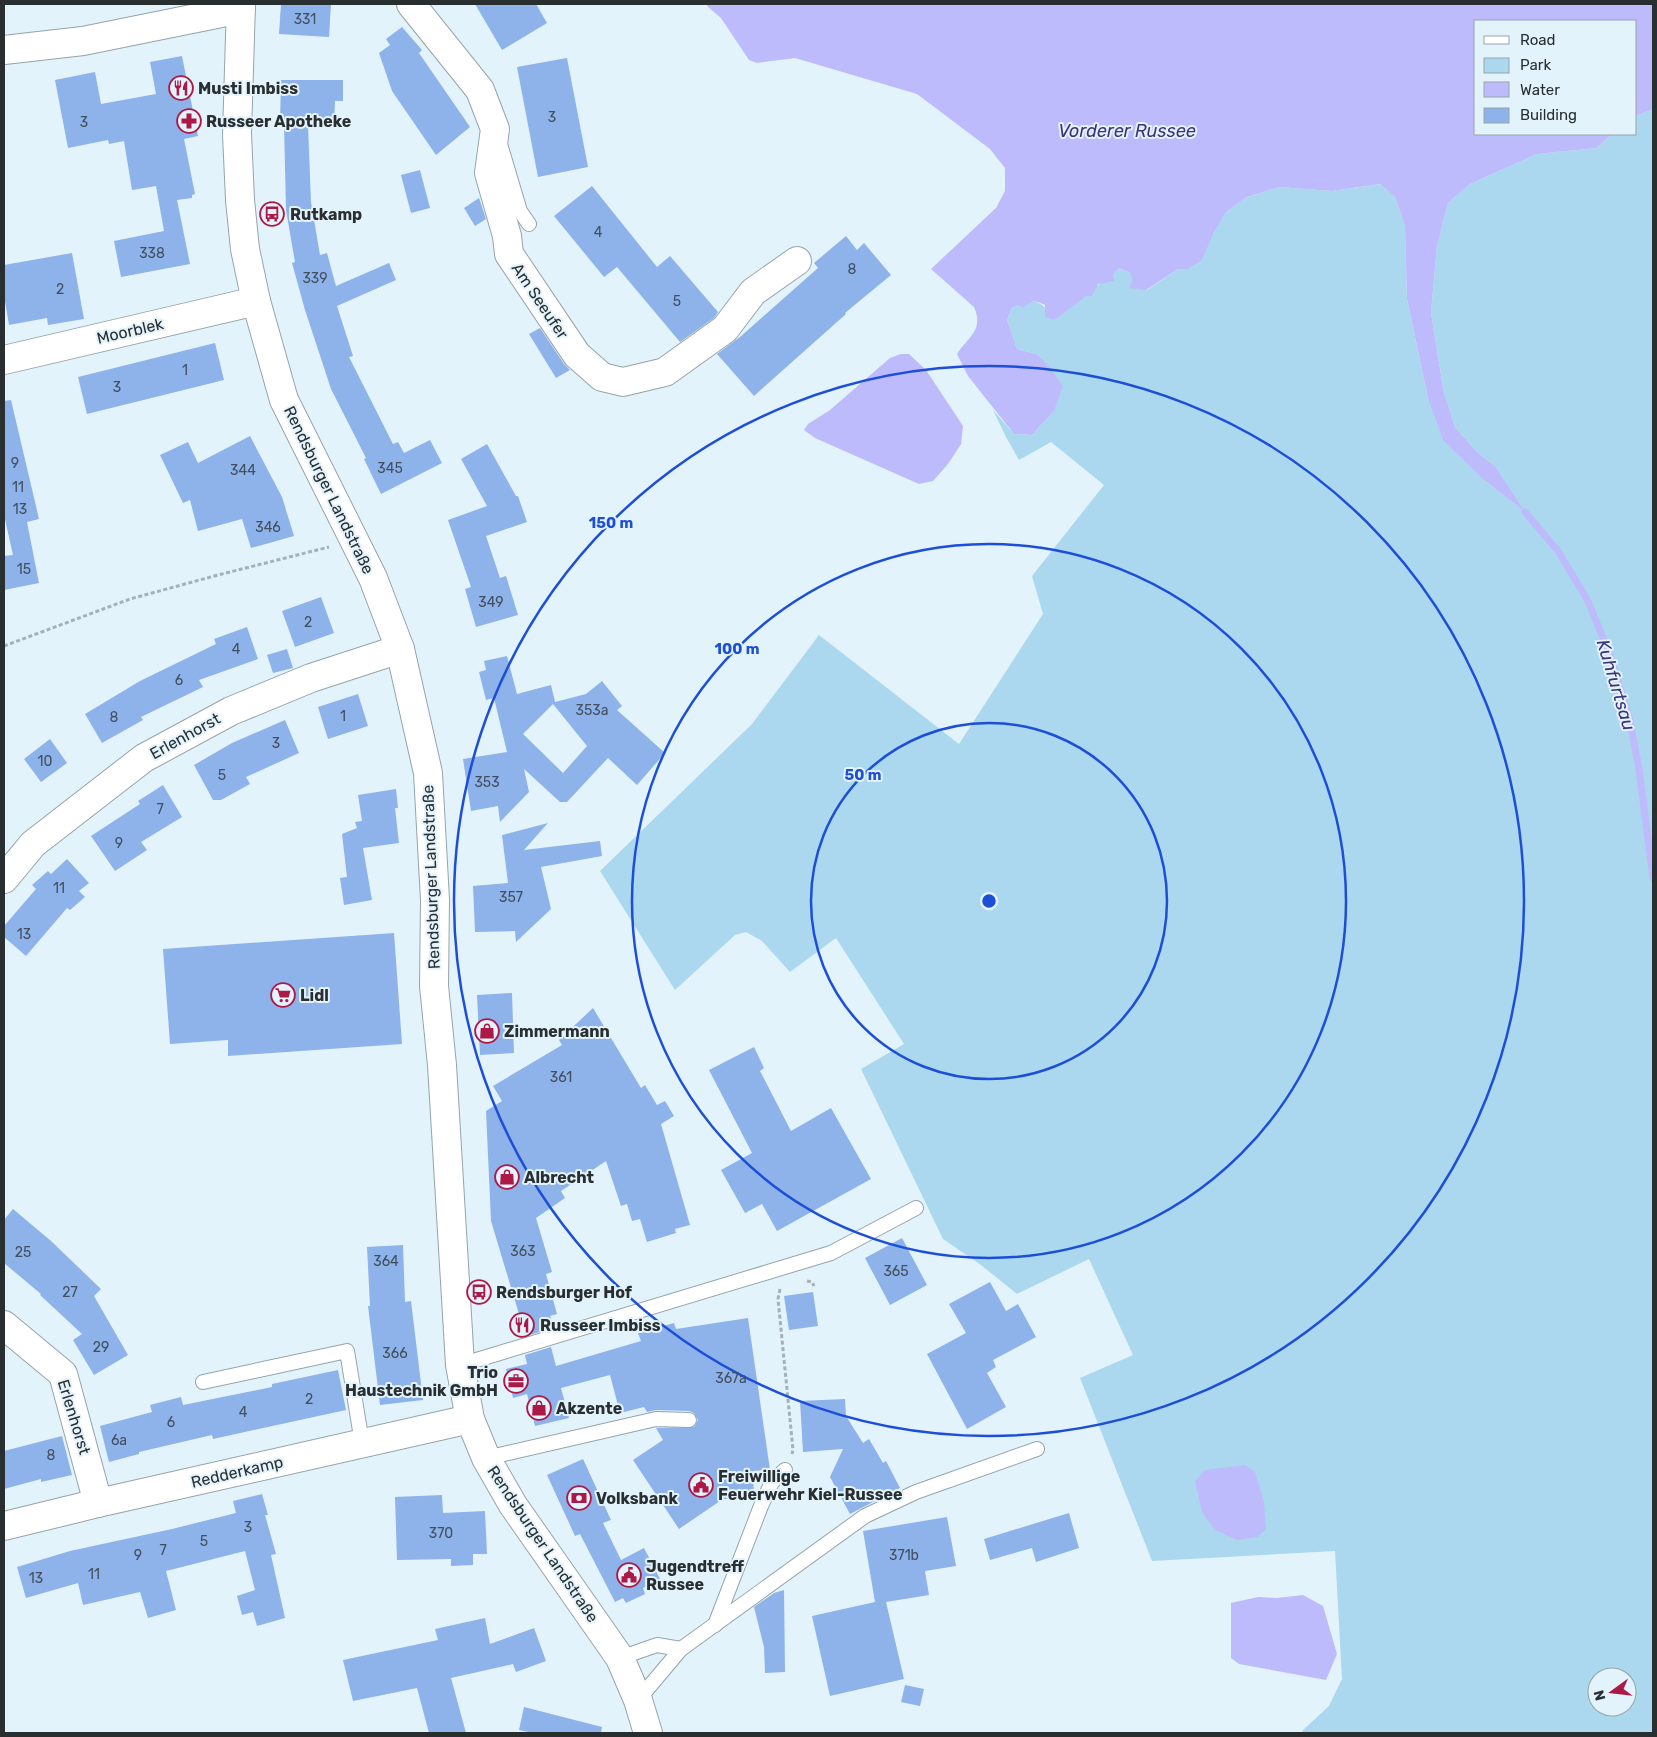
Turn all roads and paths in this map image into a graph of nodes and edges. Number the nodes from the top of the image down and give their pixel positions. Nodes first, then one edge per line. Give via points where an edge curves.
1 (411, 4) edge
2 (241, 6) edge
3 (4, 50) edge
4 (495, 129) junction
5 (529, 224) dead end
6 (797, 261) dead end
7 (256, 302) junction
8 (4, 360) edge
9 (301, 553) dead end
10 (4, 646) edge
11 (400, 649) junction
12 (4, 879) edge
13 (916, 1208) dead end
14 (800, 1282) dead end
15 (785, 1285) dead end
16 (814, 1286) dead end
17 (4, 1325) edge
18 (460, 1365) junction
19 (203, 1382) dead end
20 (470, 1419) junction
21 (689, 1420) dead end
22 (362, 1443) junction
23 (1037, 1449) dead end
24 (486, 1458) junction
25 (784, 1470) joint
26 (98, 1503) junction
27 (4, 1526) edge
28 (715, 1625) junction
29 (682, 1648) junction
30 (620, 1658) junction
31 (638, 1700) junction
32 (648, 1733) edge

1 - 4 street via 480,90
2 - 3 street via 83,41
2 - 7 street, Rendsburger Landstraße via 237,134 240,200
4 - 5 lane via 520,211
4 - 6 street, Am Seeufer via 488,173 507,236 509,254 577,355 602,376 623,382 665,372 725,329 753,292
7 - 8 street, Moorblek
7 - 11 street, Rendsburger Landstraße via 284,400 373,578
9 - 10 path via 130,599
11 - 12 street, Erlenhorst via 311,678 231,711 144,758 33,844
11 - 18 street, Rendsburger Landstraße via 428,773 435,900 434,986 442,1065
13 - 18 lane via 831,1253
14 - 16 path via 812,1282
15 - 25 path via 780,1288 778,1299 793,1450
17 - 26 street, Erlenhorst via 63,1374
18 - 20 street, Rendsburger Landstraße
19 - 22 lane via 348,1351
20 - 22 street, Redderkamp
20 - 24 street, Rendsburger Landstraße
21 - 24 lane via 656,1419
22 - 26 street, Redderkamp
23 - 28 lane via 916,1492 865,1516
24 - 30 street, Rendsburger Landstraße via 513,1505
25 - 28 lane via 772,1482 761,1506
26 - 27 street, Redderkamp
28 - 29 lane
29 - 30 lane via 656,1645
29 - 31 lane
30 - 31 street, Rendsburger Landstraße
31 - 32 street, Rendsburger Landstraße

